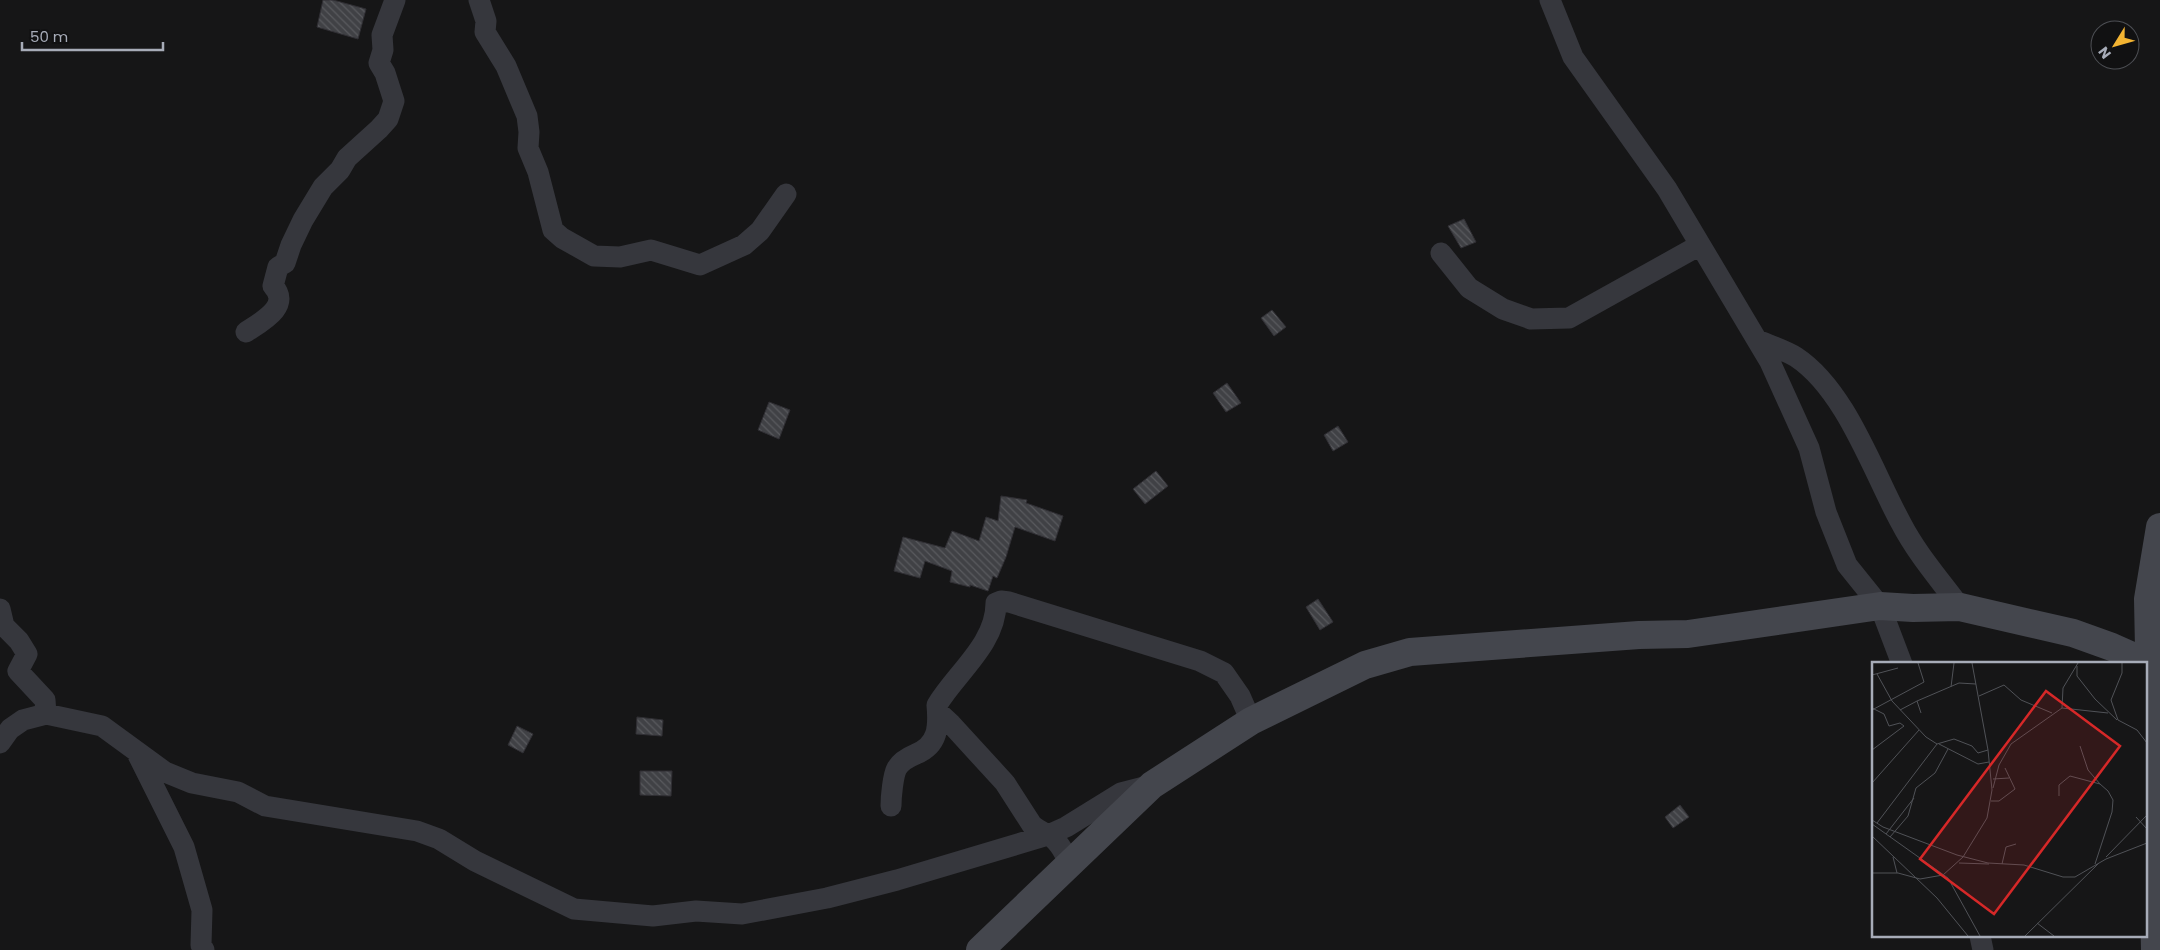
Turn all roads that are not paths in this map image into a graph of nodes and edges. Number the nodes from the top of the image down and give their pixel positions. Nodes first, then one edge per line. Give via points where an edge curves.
1 (395, 0) edge
2 (479, 0) edge
3 (1550, 0) edge
4 (786, 194) dead end
5 (1700, 244) junction
6 (1441, 253) dead end
7 (246, 332) dead end
8 (1757, 340) junction
9 (2160, 527) edge
10 (1880, 606) junction
11 (1960, 607) junction
12 (0, 609) edge
13 (1901, 662) edge
14 (2138, 662) edge
15 (2154, 671) edge
16 (938, 712) junction
17 (46, 714) junction
18 (1251, 721) junction
19 (0, 743) edge
20 (136, 750) junction
21 (1152, 785) junction
22 (891, 806) dead end
23 (1048, 836) junction
24 (1070, 864) junction
25 (204, 950) edge
26 (980, 950) edge
27 (2154, 950) edge

1 - 7 street via 382,35 383,50 379,63 394,101 388,119 347,158 324,187 303,220 285,262 278,267 273,286 279,292 276,307 270,316
2 - 4 street via 486,21 485,32 506,66 522,103 529,132 528,148 538,172 548,219 562,238 594,256 620,257 651,250 700,265 744,245 760,231
3 - 5 street via 1573,57 1667,189
5 - 6 street via 1569,318 1531,319 1503,309 1469,288
5 - 8 street
8 - 10 street via 1809,448 1826,512 1847,565
8 - 11 street via 1795,356 1828,390 1862,445 1902,525 1932,572
9 - 15 street via 2148,599
10 - 11 street
10 - 13 street
10 - 18 street via 1688,634 1410,652 1365,665
11 - 14 street via 2073,633 2112,647
12 - 17 street via 4,626 27,654 18,671 44,700
15 - 27 street
16 - 18 street via 937,705 943,695 993,626 996,603 1001,601 1200,660 1224,673 1240,696
16 - 22 street via 933,743 896,769
16 - 23 street via 1009,788 1032,825
17 - 19 street via 23,720 10,729
17 - 20 street via 102,726
18 - 21 street
20 - 23 street via 165,772 192,783 238,792 265,806 417,830 574,909 600,912 653,916 696,912 742,914 827,898
20 - 25 street via 184,847 202,910
21 - 23 street via 1121,793
21 - 24 street
23 - 24 street via 1062,848
24 - 26 street

